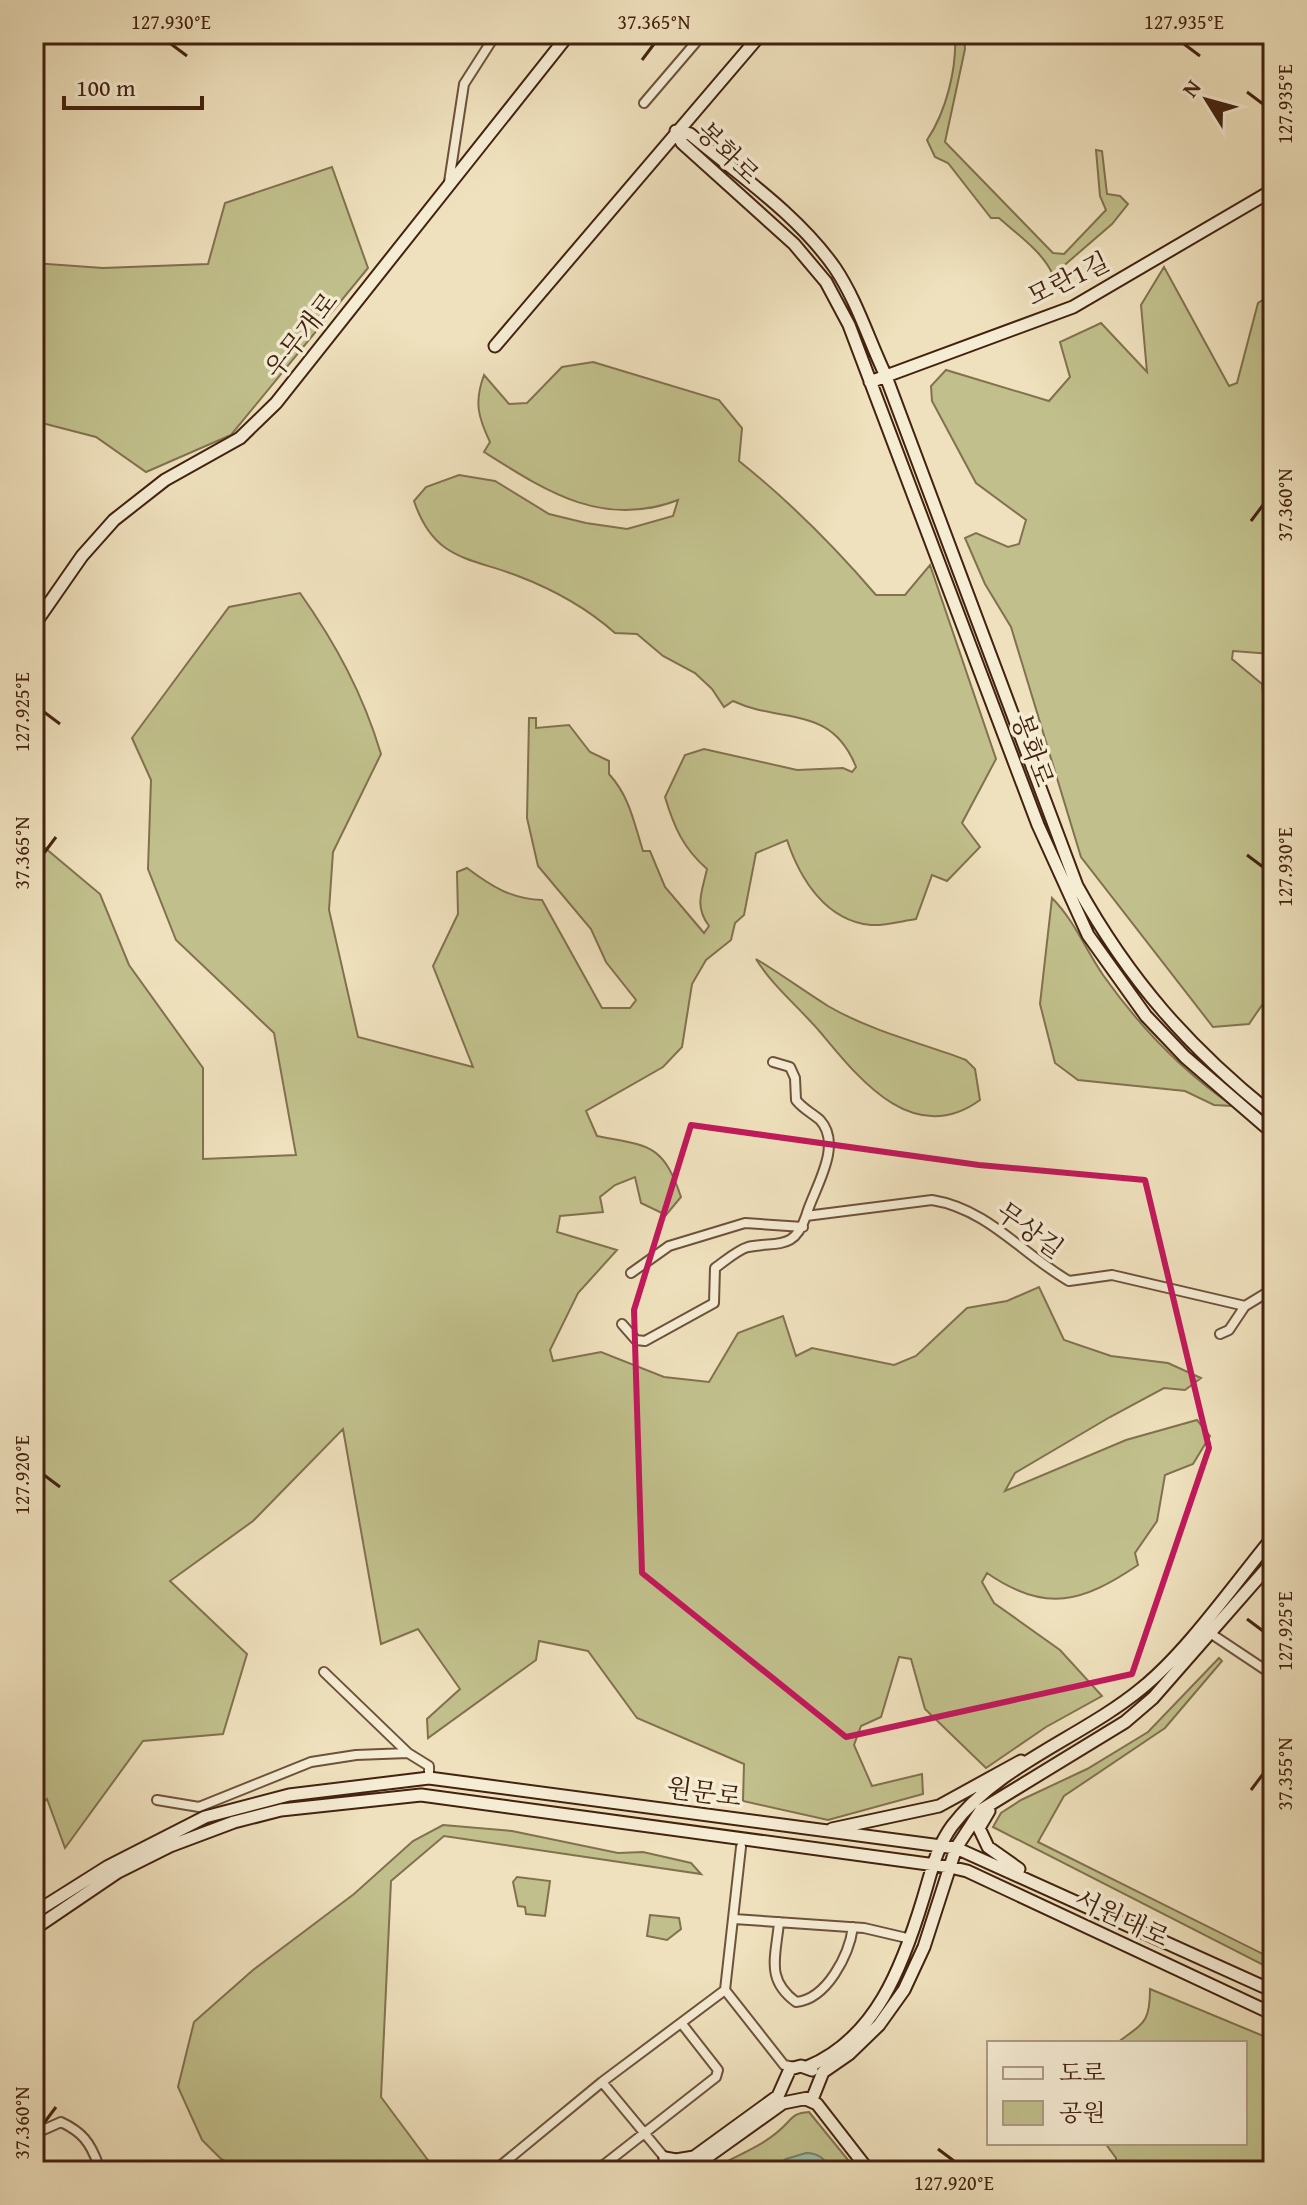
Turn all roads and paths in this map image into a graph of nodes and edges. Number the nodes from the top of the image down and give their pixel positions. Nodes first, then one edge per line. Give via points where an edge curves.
1 (569, 34) edge
2 (703, 34) edge
3 (761, 34) edge
4 (496, 35) edge
5 (644, 103) dead end
6 (676, 131) junction
7 (449, 182) junction
8 (1273, 190) edge
9 (495, 346) dead end
10 (885, 374) junction
11 (870, 382) junction
12 (34, 625) edge
13 (773, 1062) dead end
14 (1273, 1115) edge
15 (1273, 1133) edge
16 (806, 1216) junction
17 (803, 1227) junction
18 (631, 1273) dead end
19 (1273, 1289) edge
20 (1245, 1306) junction
21 (622, 1324) dead end
22 (1220, 1334) dead end
23 (1273, 1537) edge
24 (1273, 1561) edge
25 (1200, 1625) junction
26 (1210, 1633) junction
27 (324, 1672) dead end
28 (1273, 1675) edge
29 (1116, 1709) junction
30 (408, 1753) junction
31 (429, 1778) junction
32 (1003, 1796) junction
33 (157, 1800) dead end
34 (202, 1812) junction
35 (820, 1831) junction
36 (939, 1845) junction
37 (741, 1847) dead end
38 (956, 1848) junction
39 (934, 1865) junction
40 (950, 1867) junction
41 (1038, 1883) junction
42 (34, 1913) edge
43 (734, 1919) junction
44 (779, 1922) junction
45 (853, 1927) junction
46 (34, 1929) edge
47 (911, 1939) junction
48 (725, 1990) junction
49 (1273, 1991) edge
50 (1273, 2014) edge
51 (682, 2024) junction
52 (795, 2066) junction
53 (602, 2082) junction
54 (783, 2082) junction
55 (811, 2096) junction
56 (34, 2134) edge
57 (642, 2134) junction
58 (670, 2164) edge
59 (112, 2171) edge
60 (129, 2171) edge
61 (162, 2171) edge
62 (494, 2171) edge
63 (596, 2171) edge
64 (693, 2171) edge
65 (869, 2171) edge

1 - 7 street, 우무개로
2 - 5 street
3 - 6 street
4 - 7 street via 464,84
6 - 9 street
6 - 10 street, 봉화로 via 690,134 802,230 858,307
6 - 11 street, 봉화로 via 682,143 794,244 826,282
7 - 12 street, 우무개로 via 276,403 240,438 165,480 114,520
8 - 10 street, 모란1길 via 1073,307
10 - 11 street, 모란1길
10 - 14 street, 봉화로 via 1077,886 1100,928 1162,1014
11 - 15 street, 봉화로 via 1038,825 1088,935 1146,1016
13 - 16 street via 790,1067 796,1100 822,1122 828,1148
16 - 17 street
16 - 20 street, 무상길 via 932,1200 951,1203 1018,1242 1069,1281 1112,1275
17 - 18 street via 745,1223 669,1246
17 - 21 street via 790,1241 747,1247 715,1268 714,1303 645,1341 636,1340
19 - 20 street
20 - 22 street via 1229,1330
23 - 25 street
24 - 26 street
25 - 26 street
25 - 29 street via 1145,1686
26 - 28 street
26 - 32 street via 1125,1722
27 - 30 street
29 - 35 street via 939,1806
29 - 36 street via 978,1798
30 - 31 street via 429,1766
30 - 34 street via 311,1762
31 - 34 street, 원문로
31 - 35 street, 원문로
32 - 38 street via 981,1810
32 - 41 street via 984,1816 979,1828 983,1841
33 - 34 street
34 - 42 street, 원문로
35 - 36 street, 원문로
36 - 38 street, 원문로
36 - 39 street
37 - 43 street
38 - 40 street
38 - 41 street, 서원대로
39 - 40 street, 원문로
39 - 46 street, 원문로 via 421,1795 281,1810 234,1822 118,1872
39 - 47 street
40 - 50 street, 서원대로
40 - 55 street via 904,1990 879,2025 829,2068
41 - 49 street, 서원대로
43 - 44 street
43 - 48 street
44 - 45 street
44 - 45 street via 774,1976 780,1990 796,2002 810,2001 822,1989 850,1945
45 - 47 street
47 - 52 street via 896,1979 873,2013 836,2051
48 - 51 street
48 - 52 street
51 - 53 street
51 - 57 street via 718,2070 716,2077
52 - 54 street
52 - 55 street
53 - 57 street
53 - 62 street
54 - 55 street via 787,2095
54 - 58 street via 778,2096 694,2157
55 - 64 street via 783,2103
55 - 65 street
56 - 59 street via 61,2122 70,2126 91,2144 98,2164
57 - 58 street
57 - 63 street
58 - 64 street
60 - 61 street

